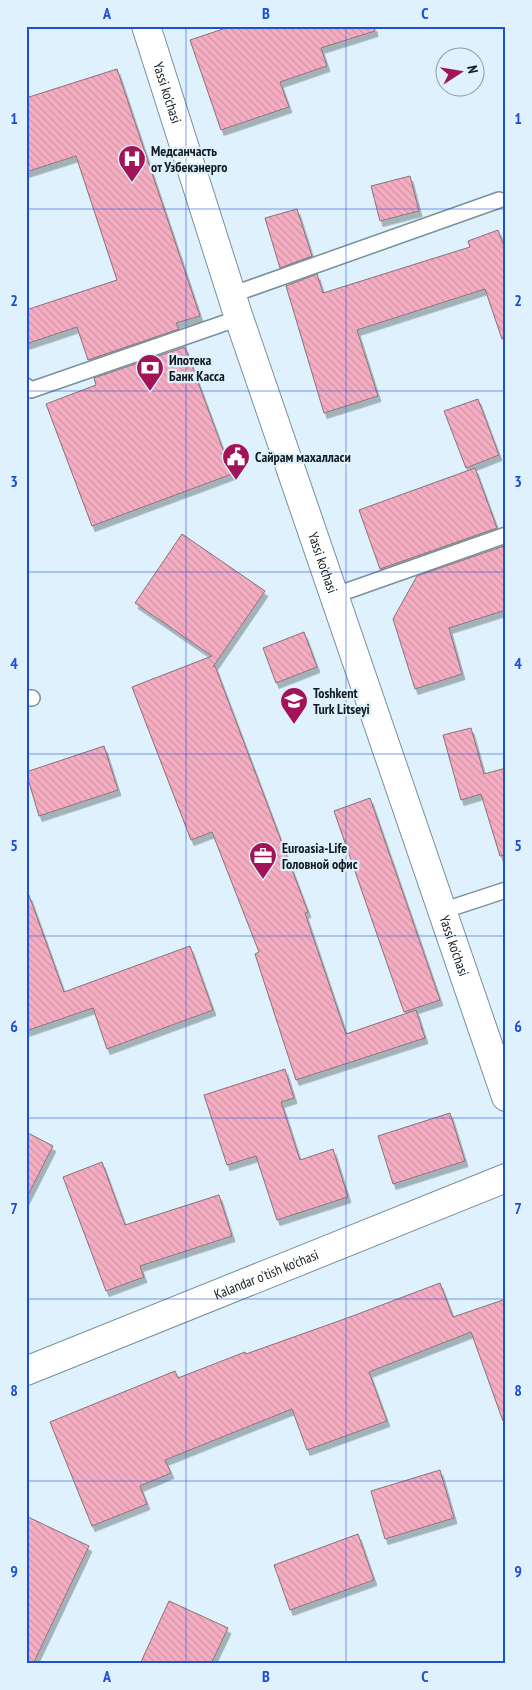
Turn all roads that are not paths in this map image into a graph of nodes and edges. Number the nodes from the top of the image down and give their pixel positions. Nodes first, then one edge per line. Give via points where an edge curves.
1 (146, 26) edge
2 (499, 200) dead end
3 (235, 307) junction
4 (26, 386) edge
5 (506, 535) edge
6 (333, 596) junction
7 (506, 890) edge
8 (442, 911) junction
9 (506, 1097) edge
10 (506, 1178) edge
11 (26, 1371) edge

1 - 3 street, Yassi ko'chasi
2 - 3 lane
3 - 4 lane via 31,390
3 - 6 street, Yassi ko'chasi
5 - 6 lane
6 - 8 street, Yassi ko'chasi
7 - 8 lane
8 - 9 street, Yassi ko'chasi
10 - 11 street, Kalandar o'tish ko'chasi

